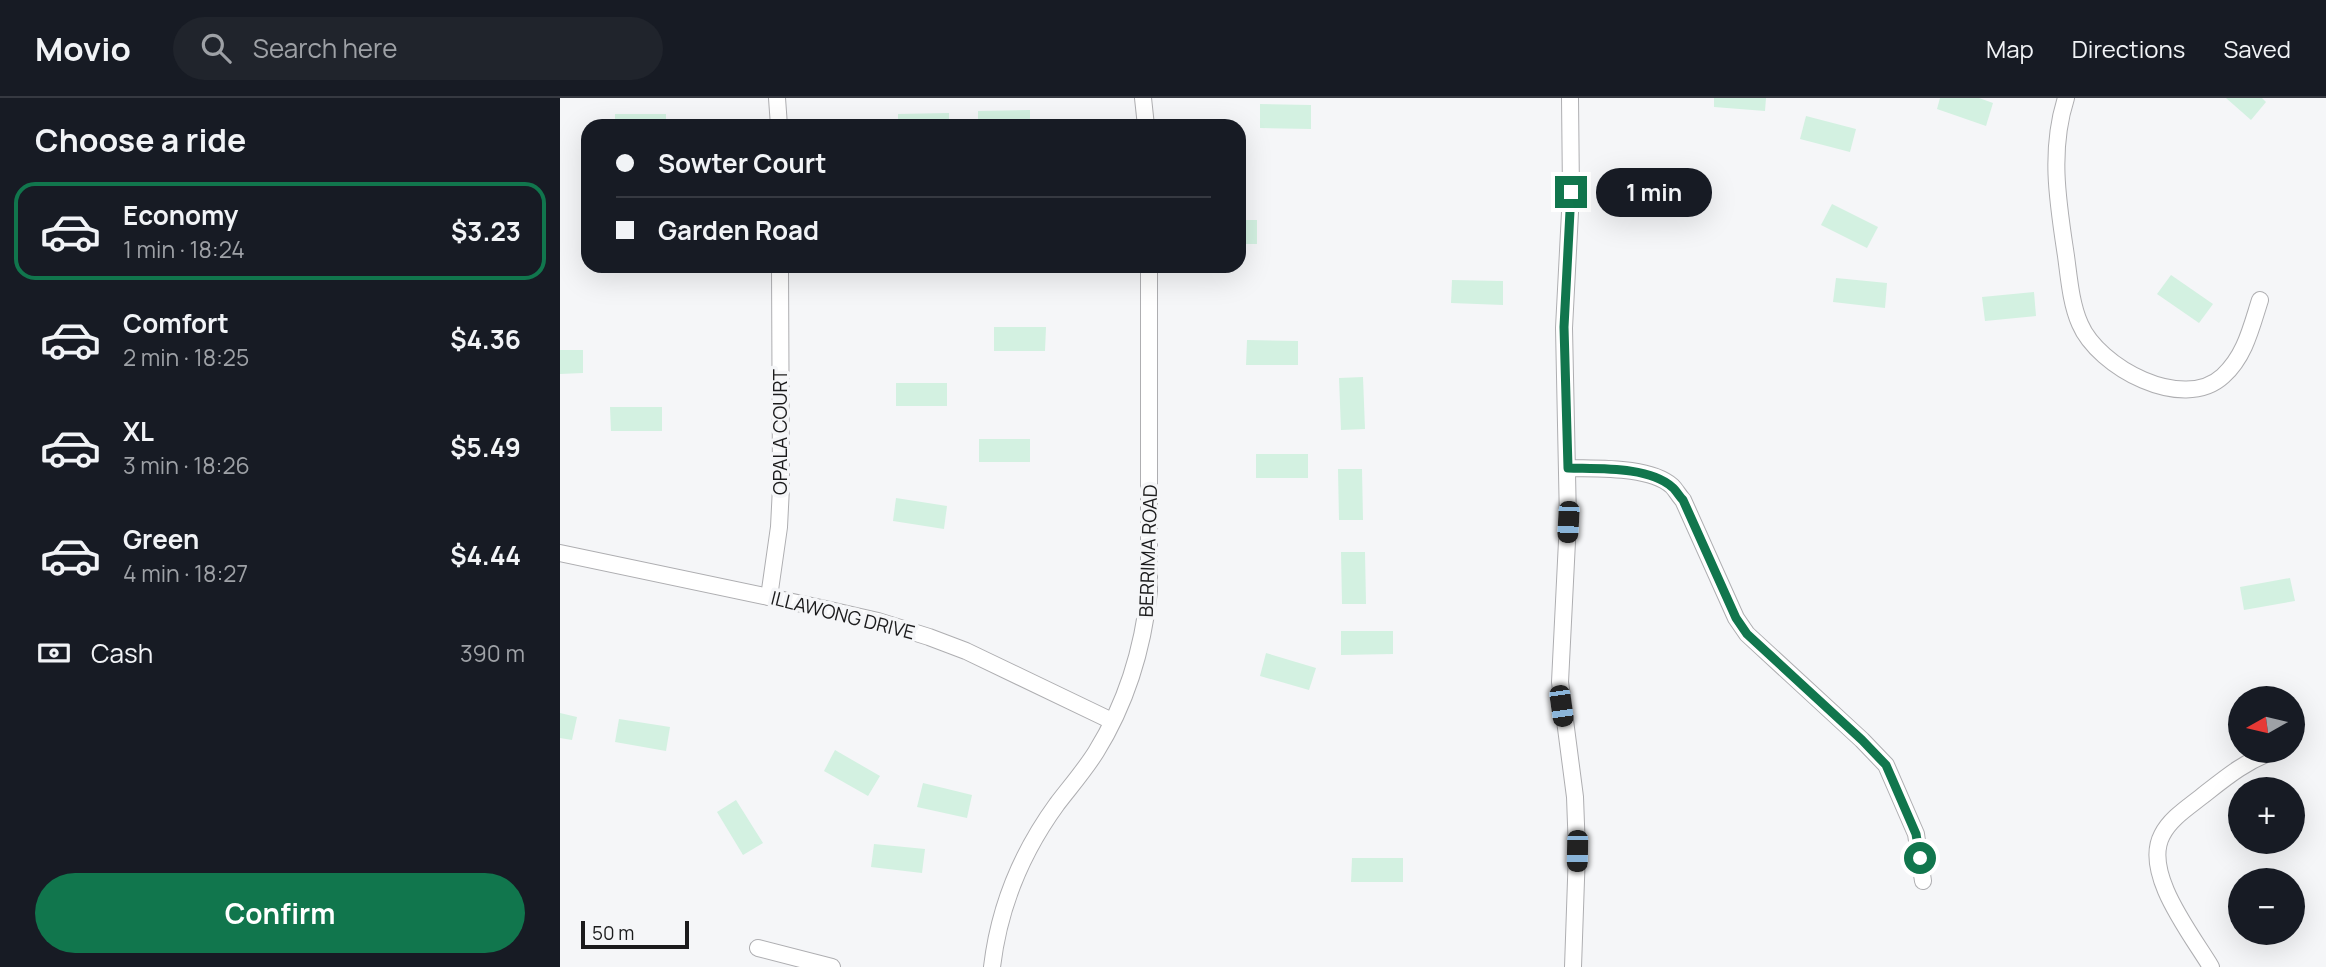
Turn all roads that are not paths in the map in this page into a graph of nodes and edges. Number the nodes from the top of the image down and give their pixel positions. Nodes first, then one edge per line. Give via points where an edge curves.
1 (778, 98) edge
2 (1143, 98) edge
3 (1570, 98) edge
4 (2066, 98) edge
5 (779, 119) edge
6 (1145, 119) edge
7 (780, 273) edge
8 (1149, 273) edge
9 (2260, 300) dead end
10 (1568, 468) junction
11 (560, 553) edge
12 (769, 597) junction
13 (1112, 721) junction
14 (2245, 763) edge
15 (1923, 881) dead end
16 (758, 948) dead end
17 (832, 967) edge
18 (992, 967) edge
19 (1573, 967) edge
20 (2211, 967) edge

1 - 5 street
2 - 6 street
3 - 10 street via 1564,327
4 - 9 street via 2056,153 2060,214 2080,325 2101,353 2164,388 2200,388 2222,377 2243,351
7 - 12 street, OPALA COURT via 781,487
8 - 13 street, BERRIMA ROAD via 1149,591 1138,659
10 - 15 street via 1651,475 1673,487 1747,634 1886,765 1916,834
10 - 19 street via 1560,682 1575,797
11 - 12 street, ILLAWONG DRIVE
12 - 13 street, ILLAWONG DRIVE via 929,637
13 - 18 street, BERRIMA ROAD via 1020,867 1004,906
14 - 20 street via 2172,821 2158,847 2160,875 2169,896
16 - 17 street

